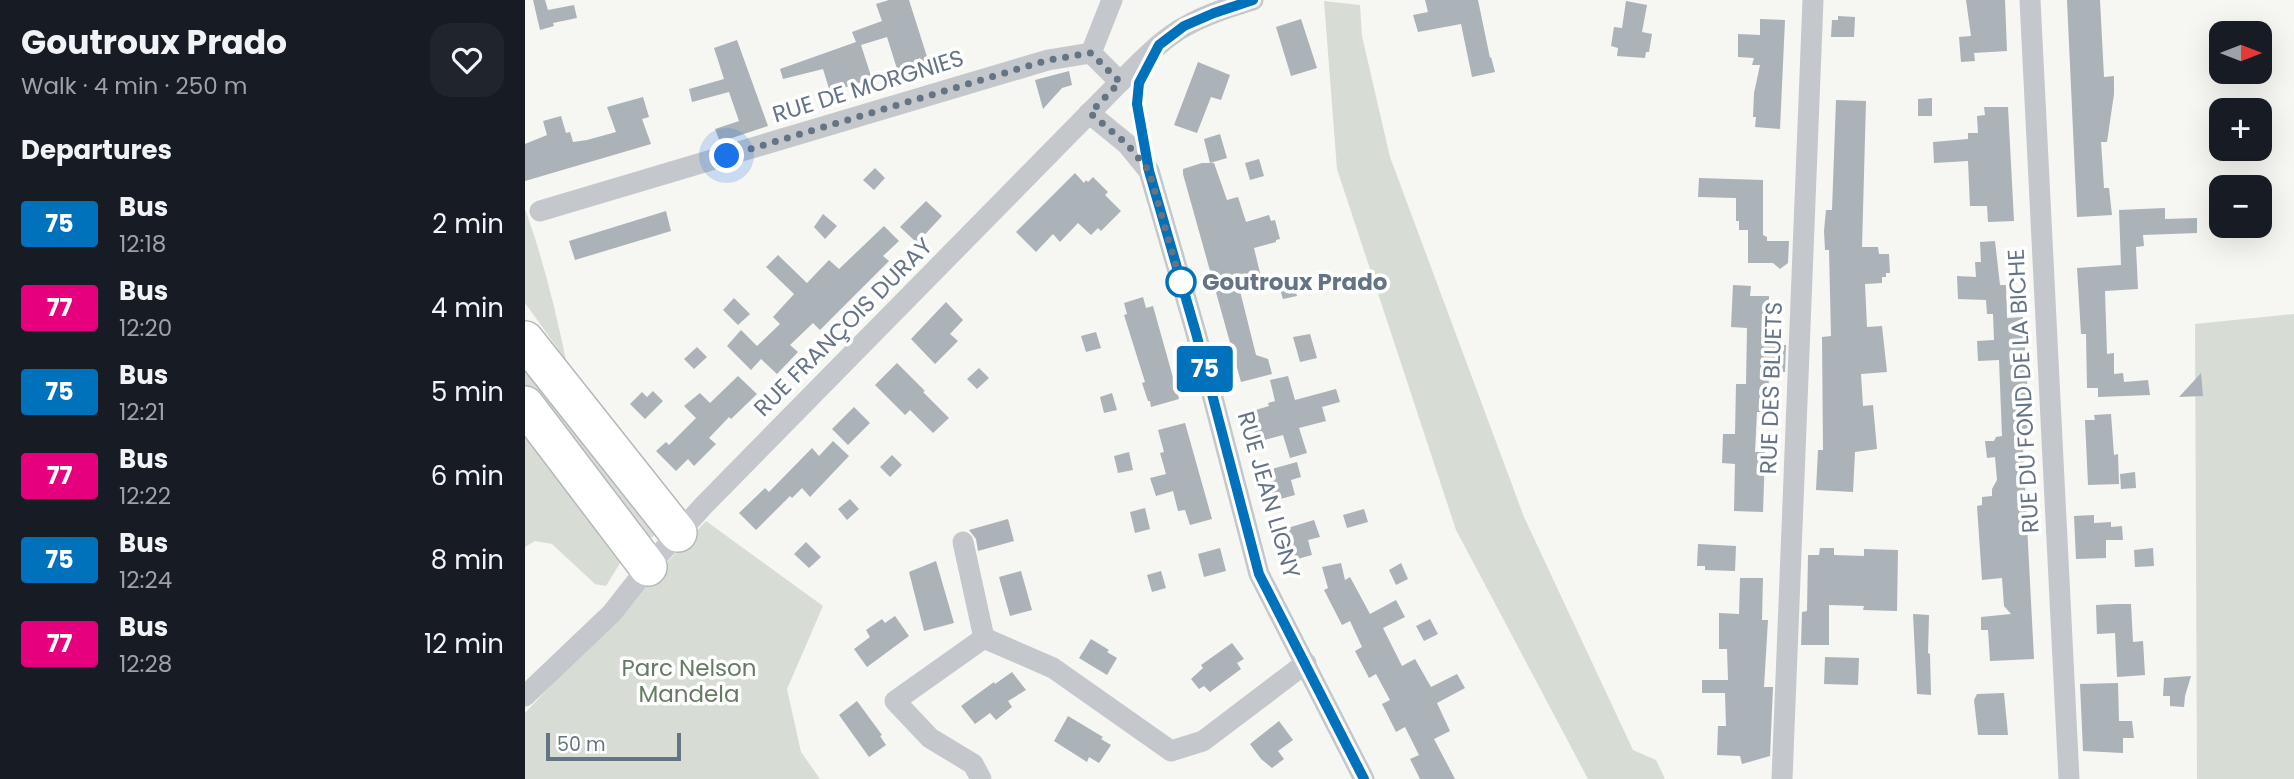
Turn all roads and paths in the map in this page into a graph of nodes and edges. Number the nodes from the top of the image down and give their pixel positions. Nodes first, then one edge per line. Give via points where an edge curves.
1 (1112, 0) edge
2 (1253, 0) edge
3 (1813, 0) edge
4 (2030, 0) edge
5 (1159, 45) junction
6 (1091, 53) junction
7 (1120, 82) junction
8 (1090, 113) junction
9 (1149, 171) junction
10 (540, 211) dead end
11 (525, 340) edge
12 (525, 405) edge
13 (678, 533) junction
14 (963, 541) dead end
15 (648, 567) junction
16 (984, 638) junction
17 (1306, 663) junction
18 (525, 696) edge
19 (971, 774) edge
20 (1364, 779) edge
21 (1782, 779) edge
22 (2069, 779) edge

1 - 6 street
2 - 5 street, RUE FRANÇOIS DURAY via 1184,26
3 - 21 street, RUE DES BLUETS
4 - 22 street, RUE DU FOND DE LA BICHE
5 - 7 street, RUE FRANÇOIS DURAY
5 - 9 lane via 1139,83 1137,104
6 - 7 street
6 - 10 street, RUE DE MORGNIES via 1048,60
7 - 8 street, RUE FRANÇOIS DURAY
8 - 9 street, RUE JEAN LIGNY via 1127,144
8 - 13 street, RUE FRANÇOIS DURAY
9 - 17 street, RUE JEAN LIGNY via 1259,574
11 - 13 highway
12 - 15 highway
13 - 15 street, RUE FRANÇOIS DURAY
14 - 16 street
15 - 18 street, RUE FRANÇOIS DURAY via 612,613
16 - 17 street via 1053,668 1171,751 1203,741
16 - 19 street via 895,701
17 - 20 street, RUE JEAN LIGNY

